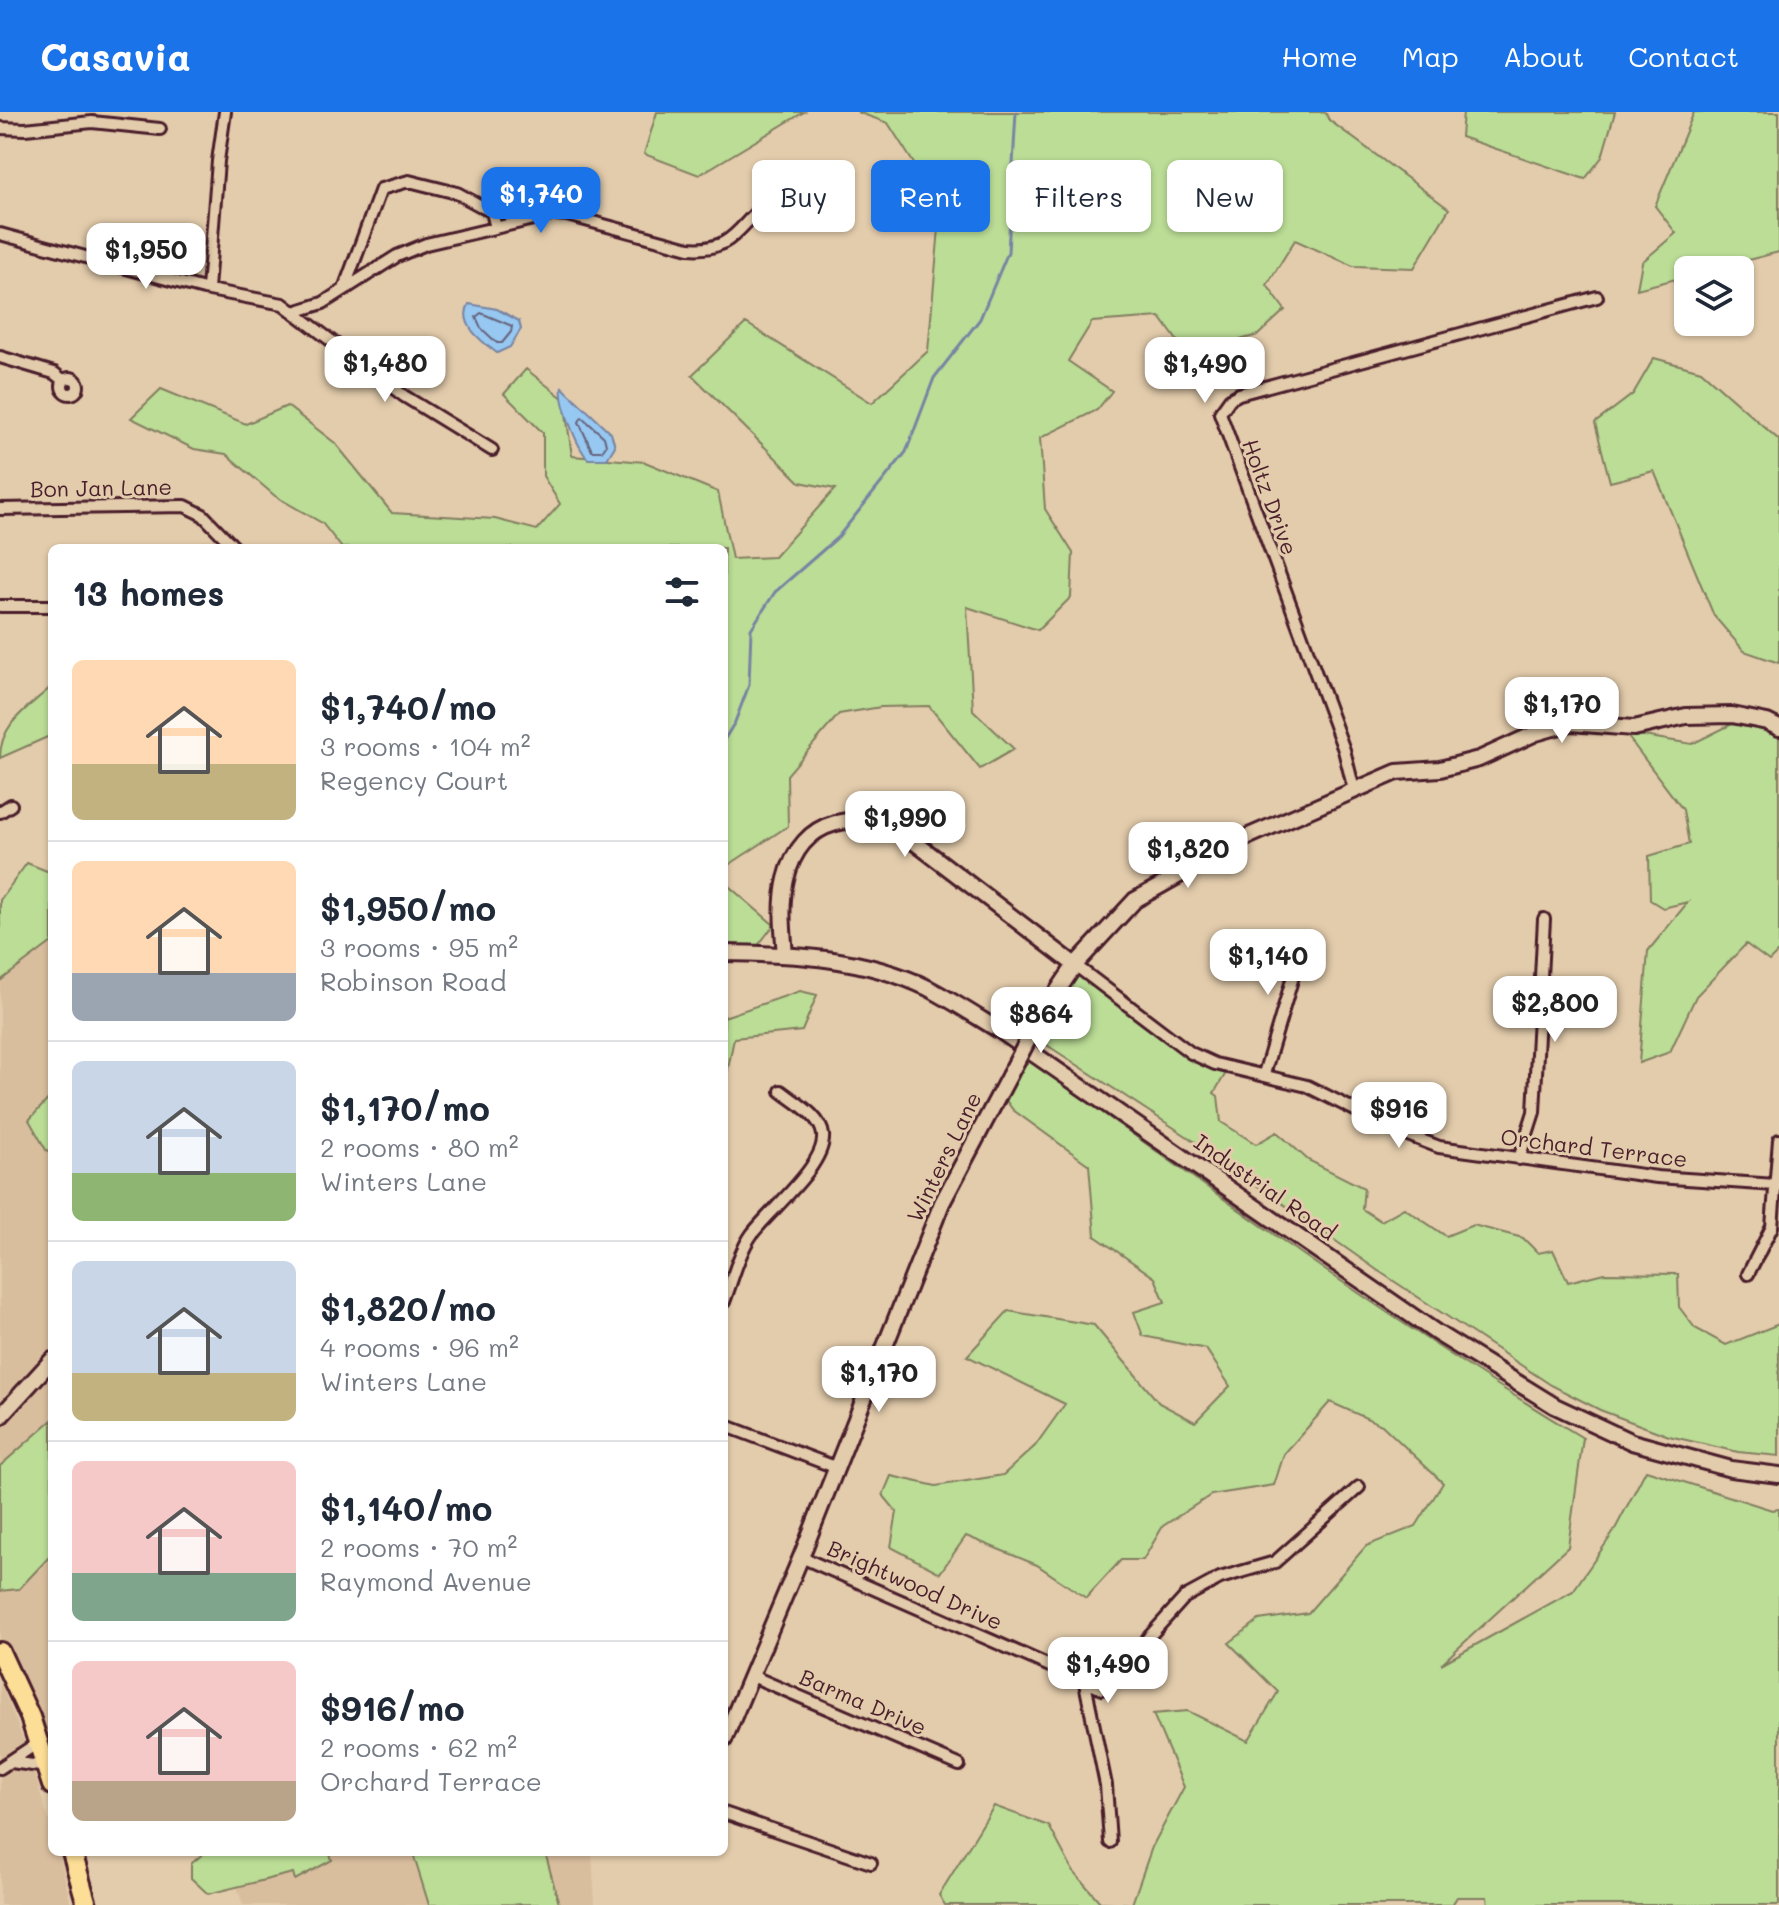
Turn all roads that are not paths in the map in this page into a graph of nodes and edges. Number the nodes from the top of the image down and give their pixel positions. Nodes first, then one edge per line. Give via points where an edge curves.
1 (225, 112) edge
2 (0, 128) edge
3 (160, 129) dead end
4 (752, 217) edge
5 (496, 228) junction
6 (0, 234) edge
7 (208, 289) junction
8 (344, 290) junction
9 (1597, 297) dead end
10 (294, 312) junction
11 (0, 357) edge
12 (64, 381) dead end
13 (492, 450) dead end
14 (0, 509) edge
15 (231, 544) edge
16 (0, 606) edge
17 (48, 606) edge
18 (1779, 728) edge
19 (1354, 790) junction
20 (11, 805) dead end
21 (0, 812) edge
22 (1544, 919) dead end
23 (1310, 939) dead end
24 (728, 953) edge
25 (785, 955) junction
26 (1075, 965) junction
27 (1264, 1074) junction
28 (781, 1091) dead end
29 (1779, 1140) edge
30 (1519, 1159) junction
31 (1776, 1185) junction
32 (1748, 1274) dead end
33 (728, 1292) edge
34 (48, 1364) edge
35 (0, 1417) edge
36 (728, 1427) edge
37 (835, 1467) junction
38 (1779, 1475) edge
39 (1359, 1487) dead end
40 (801, 1557) junction
41 (0, 1652) edge
42 (752, 1676) junction
43 (1085, 1683) junction
44 (728, 1731) edge
45 (47, 1760) edge
46 (11, 1762) junction
47 (959, 1765) dead end
48 (0, 1768) edge
49 (728, 1814) edge
50 (1110, 1842) dead end
51 (73, 1856) edge
52 (871, 1863) dead end
53 (87, 1905) edge

1 - 7 street
2 - 3 street via 92,122
4 - 5 street via 726,242 705,249 567,215
5 - 8 street via 405,251
5 - 8 street via 489,208 457,193 409,181 381,189
6 - 7 street
7 - 10 street via 272,299
8 - 10 street
9 - 19 street, Holtz Drive via 1255,389 1230,399 1220,413
10 - 13 street via 404,396
11 - 12 street
14 - 15 street, Bon Jan Lane via 185,506 203,515
16 - 17 street
18 - 19 street, Winters Lane via 1732,715 1686,716 1634,728 1571,723 1479,759 1397,772
19 - 26 street, Winters Lane via 1249,836 1150,890 1123,910
20 - 21 street
22 - 30 street via 1534,1112
23 - 27 street via 1296,965
24 - 25 street, Industrial Road
25 - 26 street via 783,899 793,859 828,827 869,820 909,838
25 - 38 street, Industrial Road via 876,969 958,1004 1437,1333 1555,1406 1632,1442 1731,1469
26 - 27 street, Orchard Terrace via 1191,1053
26 - 37 street, Winters Lane, bridge via 1040,1017 942,1203
27 - 30 street, Orchard Terrace via 1307,1086 1439,1147
28 - 33 street via 817,1121 823,1135 821,1150 750,1236
29 - 31 street
30 - 31 street, Orchard Terrace via 1657,1177
31 - 32 street via 1770,1233
34 - 35 street
36 - 37 street
37 - 40 street, Winters Lane
39 - 43 street via 1275,1562 1220,1578 1185,1597 1107,1686
40 - 42 street, Winters Lane
40 - 43 street, Brightwood Drive
41 - 45 highway
42 - 44 street, Winters Lane
42 - 47 street, Barma Drive
43 - 50 street via 1106,1785
45 - 46 street
45 - 46 street
46 - 48 street
49 - 52 street
51 - 53 highway

